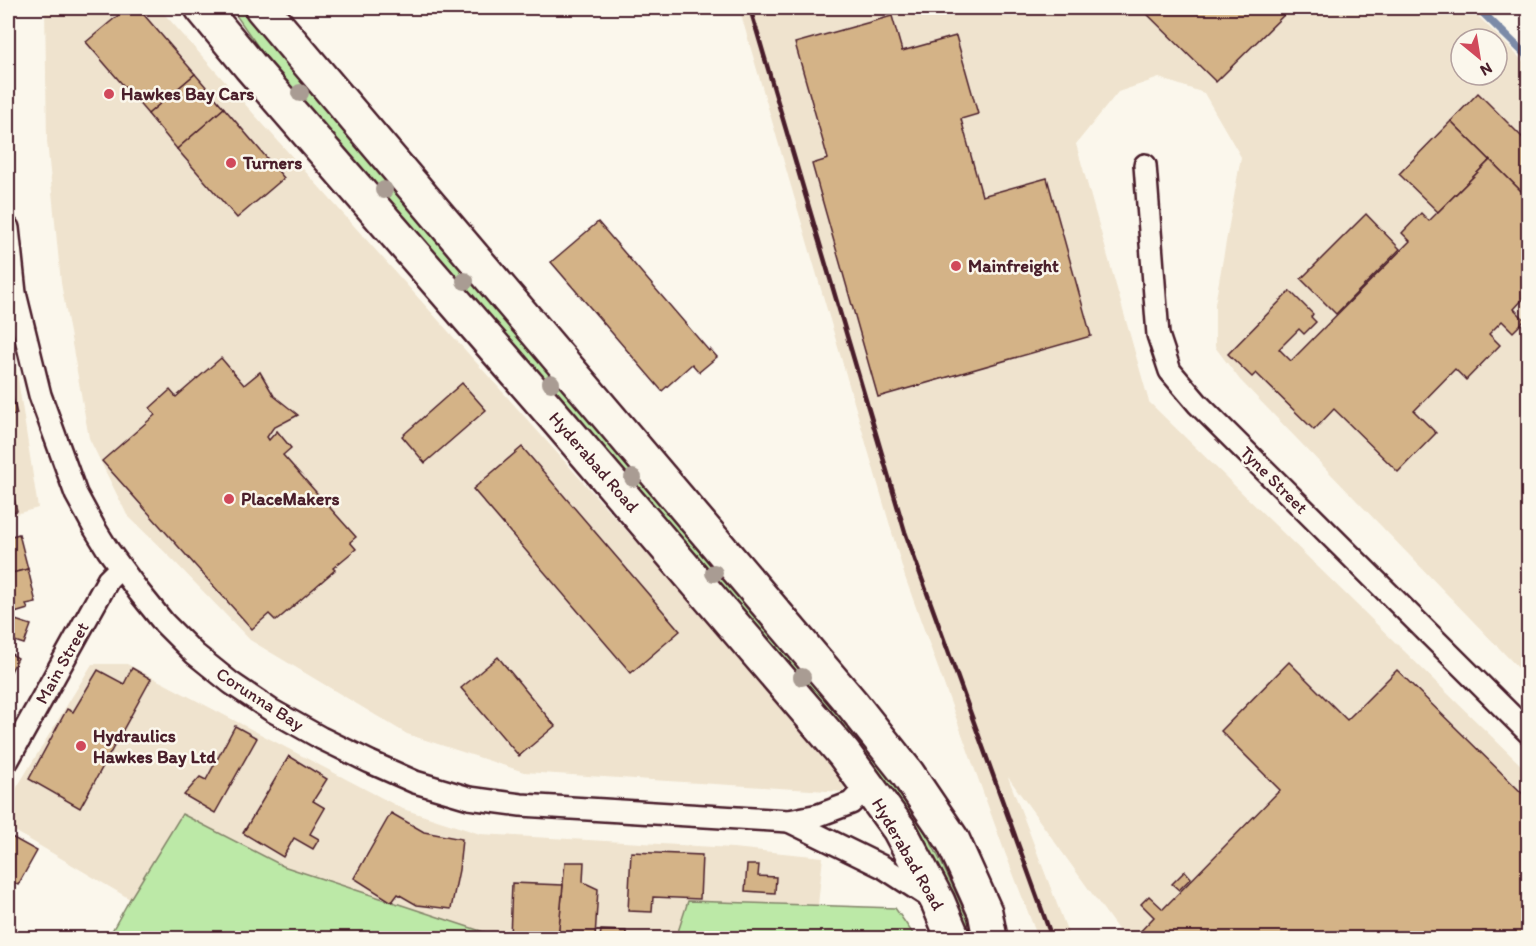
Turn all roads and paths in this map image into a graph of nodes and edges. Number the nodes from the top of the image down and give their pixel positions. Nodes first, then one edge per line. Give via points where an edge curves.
1 (202, 8) edge
2 (262, 8) edge
3 (1145, 165) dead end
4 (8, 228) edge
5 (120, 568) junction
6 (1528, 732) edge
7 (8, 760) edge
8 (868, 785) junction
9 (789, 821) junction
10 (938, 902) junction
11 (992, 930) edge
12 (953, 939) edge

1 - 8 highway, Hyderabad Road
2 - 11 highway via 907,773 953,841
3 - 6 street, Tyne Street via 1158,335 1170,371 1198,404
4 - 5 street, Corunna Bay via 15,293 40,395 76,494
5 - 7 street, Main Street via 108,580
5 - 9 street, Corunna Bay via 172,631 231,683 321,738 415,782 469,798 521,805
8 - 9 street, Corunna Bay via 851,803
8 - 10 highway, Hyderabad Road via 899,830
9 - 10 street, Corunna Bay via 883,867
10 - 12 highway, Hyderabad Road

